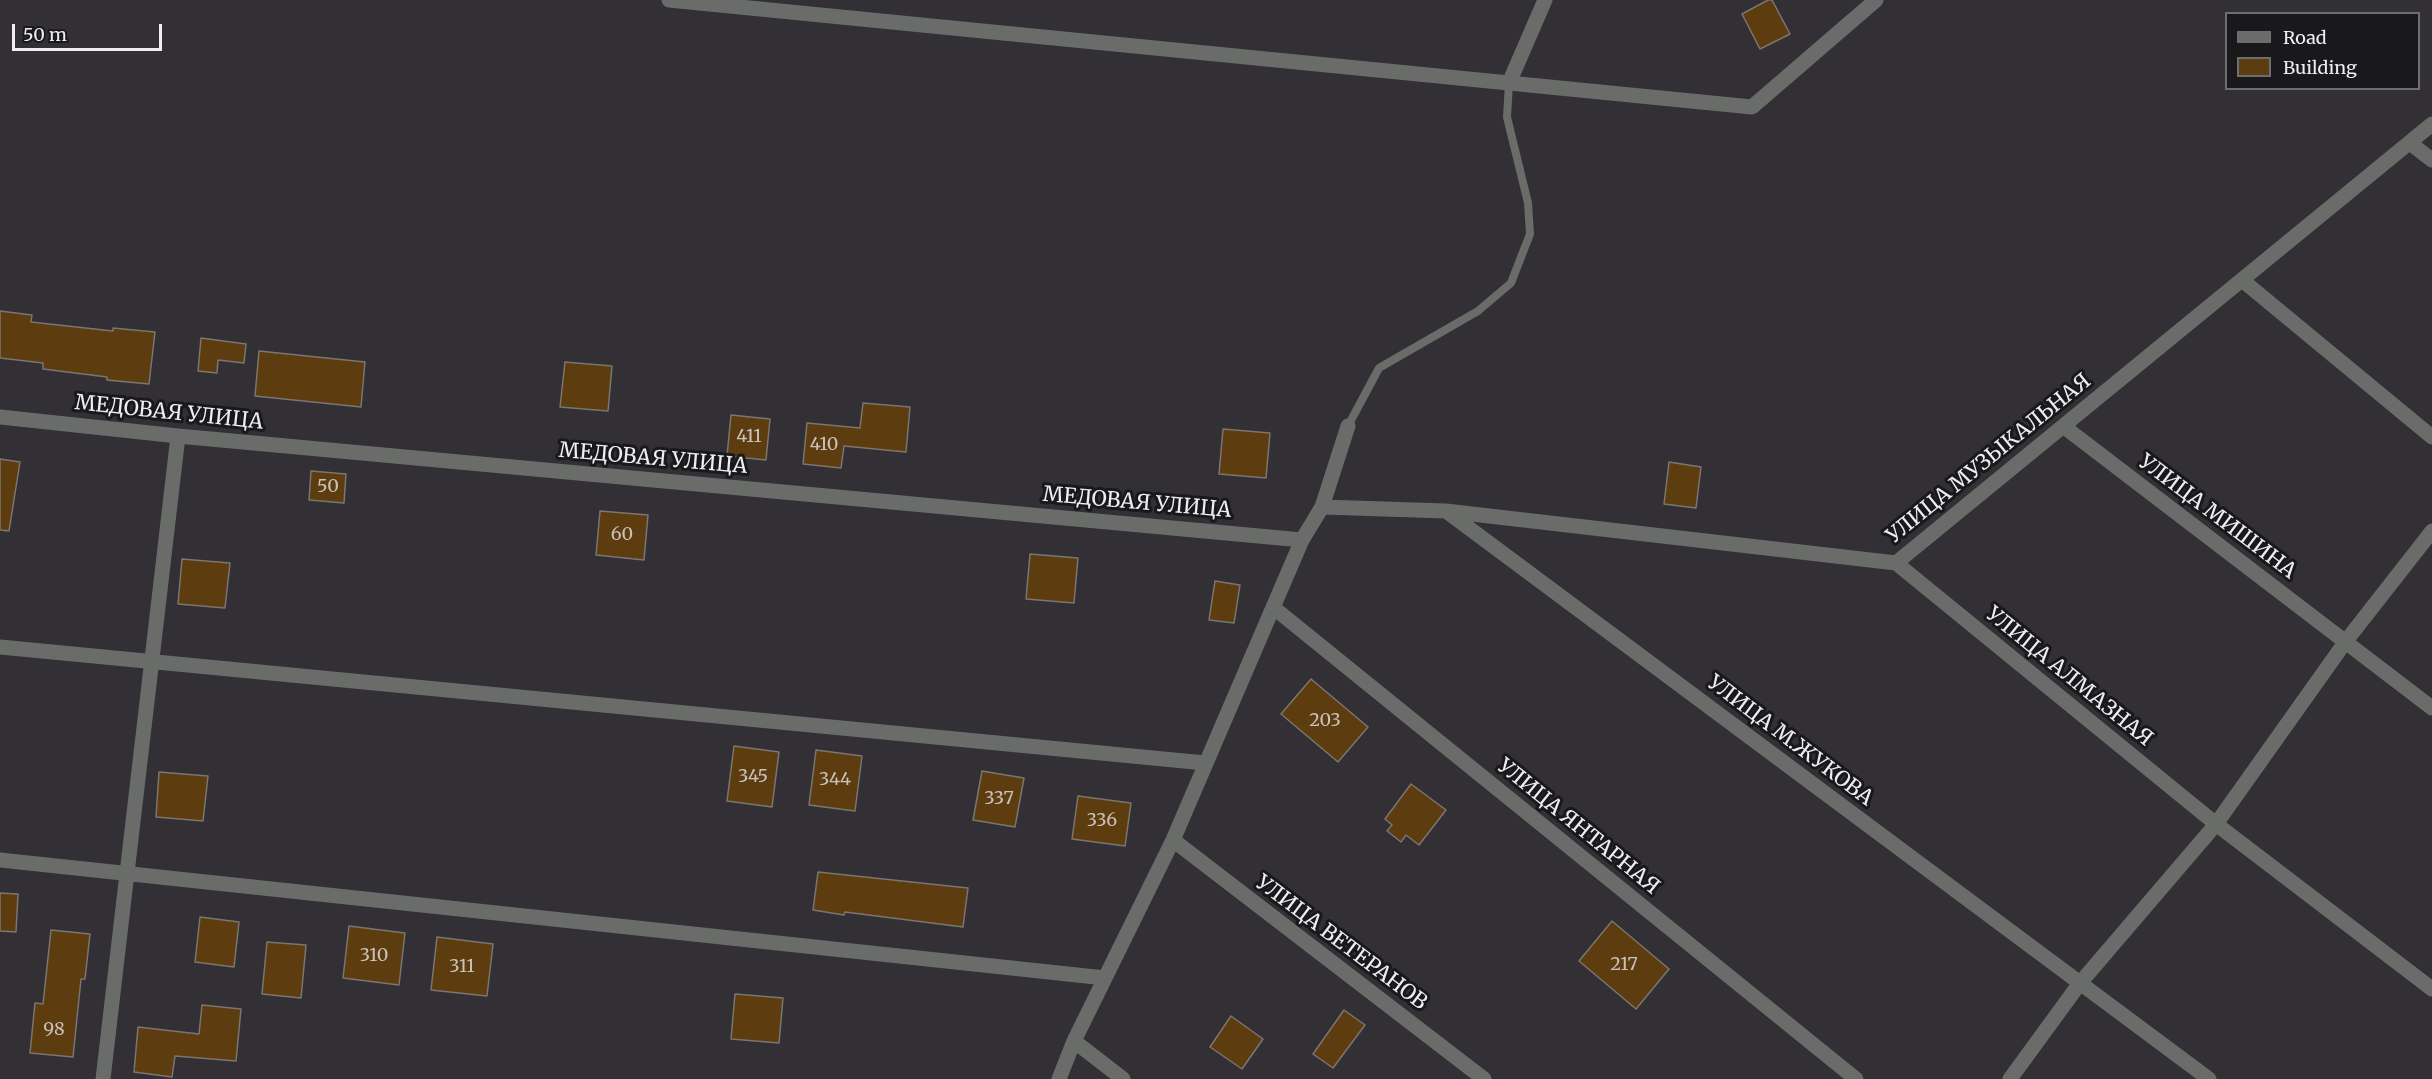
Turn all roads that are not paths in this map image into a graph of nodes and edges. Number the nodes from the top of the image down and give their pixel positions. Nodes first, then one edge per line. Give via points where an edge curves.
1 (669, 0) edge
2 (1545, 0) edge
3 (1876, 0) edge
4 (1509, 83) junction
5 (2432, 124) edge
6 (2410, 143) junction
7 (2432, 160) edge
8 (2242, 280) junction
9 (0, 417) edge
10 (1348, 426) joint
11 (2063, 426) junction
12 (178, 436) junction
13 (2432, 437) edge
14 (1322, 507) junction
15 (1446, 511) junction
16 (2432, 531) edge
17 (1302, 540) junction
18 (1896, 563) junction
19 (1274, 608) junction
20 (2346, 641) junction
21 (0, 647) edge
22 (153, 663) junction
23 (2432, 708) edge
24 (1205, 763) junction
25 (2216, 824) junction
26 (1173, 840) junction
27 (0, 860) edge
28 (128, 873) junction
29 (1105, 978) junction
30 (2080, 983) junction
31 (2432, 988) edge
32 (1074, 1041) junction
33 (103, 1079) edge
34 (1059, 1079) edge
35 (1123, 1079) edge
36 (1484, 1079) edge
37 (1856, 1079) edge
38 (2010, 1079) edge
39 (2209, 1079) edge

1 - 4 street
2 - 4 street
3 - 4 street via 1752,107
4 - 10 lane via 1507,117 1528,203 1530,234 1511,283 1478,310 1379,368
5 - 6 street, УЛИЦА МУЗЫКАЛЬНАЯ
6 - 7 street
6 - 8 street, УЛИЦА МУЗЫКАЛЬНАЯ
8 - 11 street, УЛИЦА МУЗЫКАЛЬНАЯ
8 - 13 street
9 - 12 street, МЕДОВАЯ УЛИЦА
10 - 14 street
11 - 18 street, УЛИЦА МУЗЫКАЛЬНАЯ
11 - 20 street, УЛИЦА МИШИНА
12 - 17 street, МЕДОВАЯ УЛИЦА
12 - 22 street
14 - 15 street
14 - 17 street
15 - 18 street, УЛИЦА МУЗЫКАЛЬНАЯ
15 - 30 street, УЛИЦА М.ЖУКОВА
16 - 20 street
17 - 19 street
18 - 25 street, УЛИЦА АЛМАЗНАЯ
19 - 24 street
19 - 37 street, УЛИЦА ЯНТАРНАЯ
20 - 23 street, УЛИЦА МИШИНА
20 - 25 street
21 - 22 street
22 - 24 street
22 - 28 street
24 - 26 street
25 - 30 street
25 - 31 street, УЛИЦА АЛМАЗНАЯ
26 - 29 street
26 - 36 street, УЛИЦА ВЕТЕРАНОВ
27 - 28 street
28 - 29 street
28 - 33 street
29 - 32 street
30 - 38 street
30 - 39 street, УЛИЦА М.ЖУКОВА
32 - 34 street
32 - 35 street

